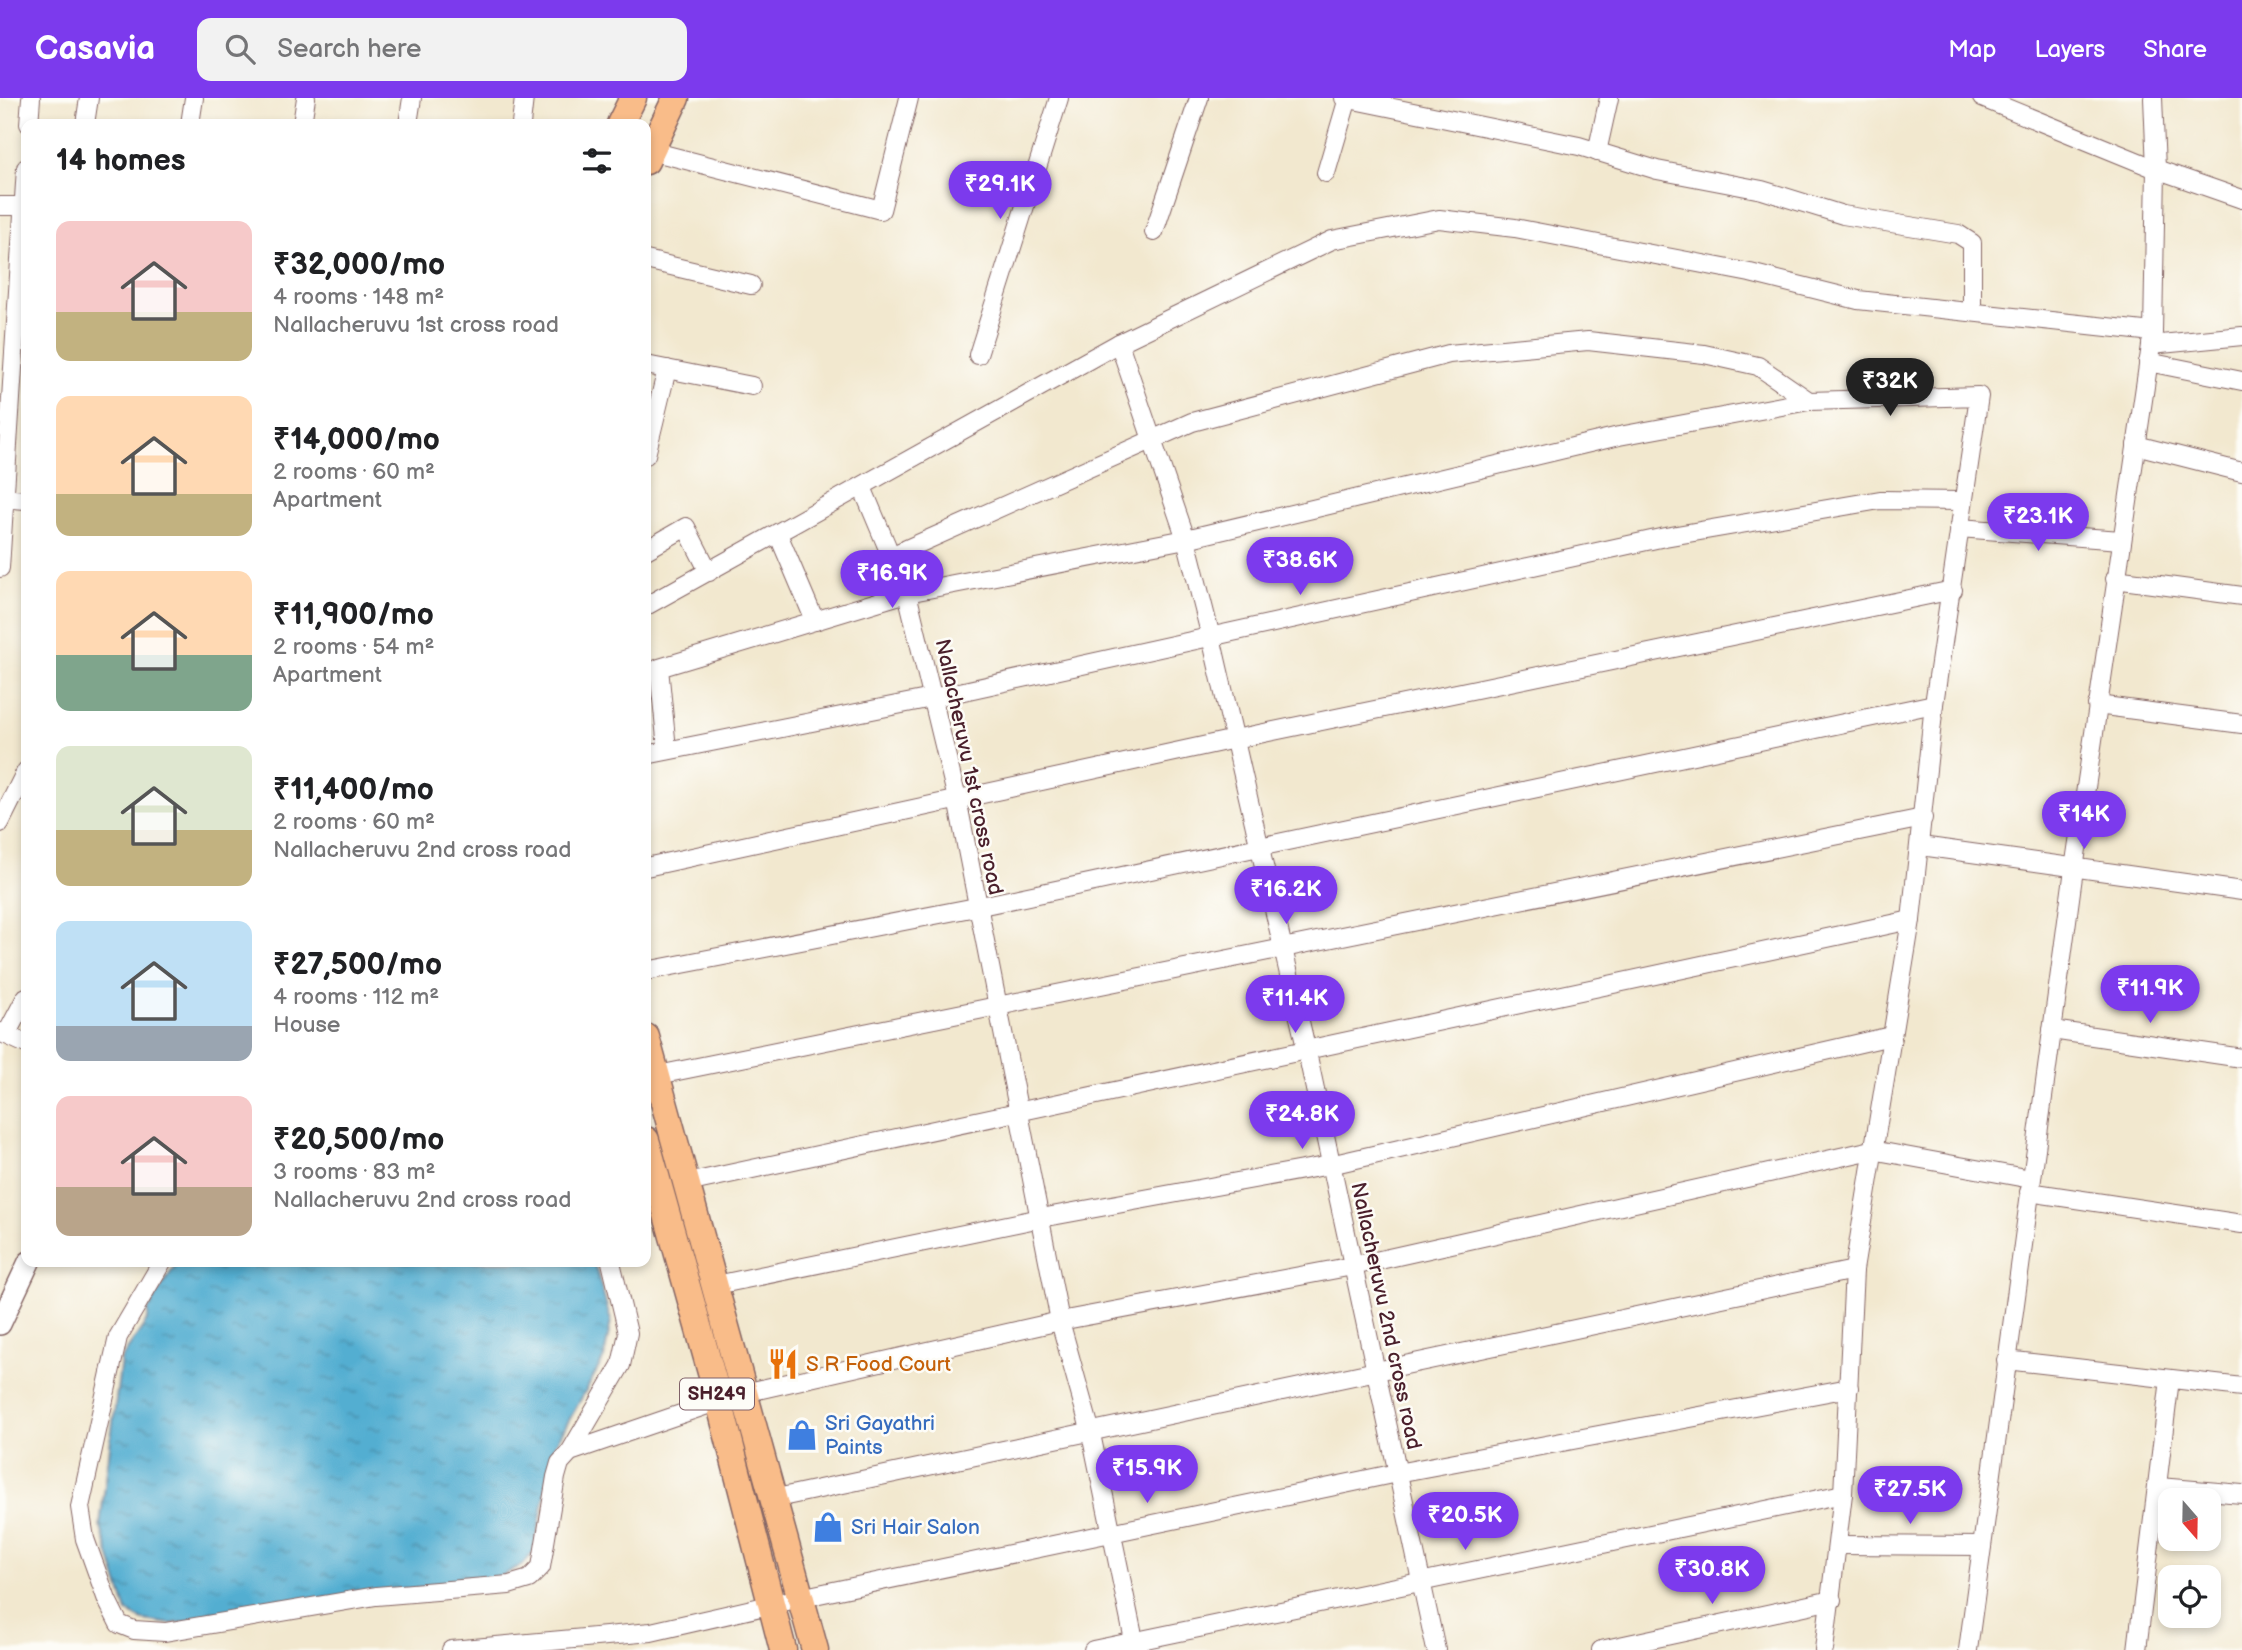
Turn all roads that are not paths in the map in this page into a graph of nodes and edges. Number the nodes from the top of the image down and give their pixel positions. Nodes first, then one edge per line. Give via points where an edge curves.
1 (31, 98) edge
2 (89, 98) edge
3 (194, 98) edge
4 (306, 98) edge
5 (412, 98) edge
6 (524, 98) edge
7 (634, 98) edge
8 (676, 98) edge
9 (908, 98) edge
10 (1059, 98) edge
11 (1199, 98) edge
12 (1346, 98) edge
13 (1609, 98) edge
14 (1982, 98) edge
15 (2153, 98) edge
16 (29, 119) edge
17 (86, 119) edge
18 (191, 119) edge
19 (303, 119) edge
20 (409, 119) edge
21 (522, 119) edge
22 (623, 119) edge
23 (651, 150) edge
24 (1597, 152) junction
25 (651, 157) edge
26 (2156, 169) junction
27 (1326, 173) dead end
28 (2242, 199) edge
29 (0, 206) edge
30 (21, 206) edge
31 (1154, 232) dead end
32 (651, 261) edge
33 (751, 285) dead end
34 (1972, 312) junction
35 (21, 332) edge
36 (2242, 336) edge
37 (1119, 343) junction
38 (2151, 346) junction
39 (978, 355) dead end
40 (651, 366) edge
41 (667, 369) junction
42 (2242, 381) edge
43 (752, 386) dead end
44 (13, 391) edge
45 (1809, 401) junction
46 (651, 435) edge
47 (1154, 439) junction
48 (2136, 445) junction
49 (2242, 472) edge
50 (862, 487) junction
51 (3, 498) edge
52 (21, 499) edge
53 (1962, 501) junction
54 (1959, 528) junction
55 (778, 534) junction
56 (1186, 539) junction
57 (2121, 541) junction
58 (651, 547) edge
59 (891, 556) junction
60 (0, 568) edge
61 (709, 572) junction
62 (2115, 579) junction
63 (1953, 590) junction
64 (907, 593) junction
65 (2242, 596) edge
66 (651, 603) edge
67 (815, 621) junction
68 (1210, 637) junction
69 (932, 698) junction
70 (1934, 704) junction
71 (2097, 705) junction
72 (2242, 724) edge
73 (1235, 739) junction
74 (667, 749) junction
75 (651, 753) edge
76 (21, 781) edge
77 (957, 799) junction
78 (1923, 818) junction
79 (0, 822) edge
80 (1261, 846) junction
81 (1921, 846) junction
82 (651, 866) edge
83 (2074, 869) junction
84 (2242, 891) edge
85 (976, 907) junction
86 (1911, 920) junction
87 (1282, 946) junction
88 (651, 970) edge
89 (21, 1005) edge
90 (999, 1007) junction
91 (2052, 1030) junction
92 (3, 1033) edge
93 (1892, 1036) junction
94 (21, 1042) edge
95 (1307, 1052) junction
96 (651, 1053) edge
97 (2242, 1058) edge
98 (658, 1075) junction
99 (1018, 1111) junction
100 (1872, 1150) junction
101 (651, 1155) edge
102 (1330, 1165) junction
103 (687, 1183) junction
104 (2030, 1186) junction
105 (1041, 1219) junction
106 (2242, 1224) edge
107 (1353, 1266) junction
108 (27, 1267) edge
109 (159, 1267) edge
110 (612, 1267) edge
111 (1854, 1270) junction
112 (716, 1285) junction
113 (2, 1317) edge
114 (1060, 1321) junction
115 (2006, 1360) junction
116 (1375, 1369) junction
117 (2171, 1379) junction
118 (2242, 1387) edge
119 (1849, 1388) junction
120 (732, 1397) junction
121 (1090, 1429) junction
122 (570, 1452) junction
123 (1397, 1473) junction
124 (2159, 1487) junction
125 (1843, 1494) junction
126 (2242, 1494) edge
127 (772, 1499) junction
128 (1112, 1532) junction
129 (1838, 1545) junction
130 (1982, 1546) junction
131 (1419, 1581) junction
132 (800, 1598) junction
133 (1832, 1600) junction
134 (772, 1604) junction
135 (652, 1641) edge
136 (544, 1646) edge
137 (1135, 1647) edge
138 (451, 1650) edge
139 (783, 1650) edge
140 (815, 1650) edge
141 (1094, 1650) edge
142 (1436, 1650) edge
143 (1601, 1650) edge
144 (1824, 1650) edge
145 (1968, 1650) edge
146 (2137, 1650) edge

1 - 16 street
2 - 17 street
3 - 18 street
4 - 19 street
5 - 20 street
6 - 21 street
7 - 22 main road
8 - 23 main road
9 - 25 street via 881,210
10 - 39 street
11 - 31 street
12 - 24 street
12 - 27 street
13 - 24 street
14 - 26 street
15 - 26 street
24 - 34 street via 1657,170 1762,190 1843,215 1958,234 1972,243
26 - 28 street
26 - 38 street
29 - 30 street
32 - 33 street
34 - 37 street via 1858,300 1750,273 1515,228 1439,219 1332,240
34 - 38 street
35 - 44 street
36 - 38 street
37 - 47 street, Nallacheruvu 2nd cross road
37 - 50 street
38 - 42 street
38 - 48 street
40 - 41 street
41 - 43 street
41 - 46 street
44 - 51 street
45 - 47 street via 1758,366 1704,354 1588,341 1449,355 1192,422
45 - 53 street via 1979,396
45 - 56 street via 1619,436
47 - 56 street, Nallacheruvu 2nd cross road
47 - 59 street
48 - 49 street
48 - 57 street
50 - 55 street
50 - 59 street, Nallacheruvu 1st cross road
51 - 52 street
51 - 60 street
53 - 54 street
53 - 68 street via 1880,500 1665,537
54 - 57 street
54 - 63 street
55 - 61 street
55 - 67 street
56 - 64 street
56 - 68 street, Nallacheruvu 2nd cross road
57 - 62 street
58 - 61 street via 686,527
59 - 64 street, Nallacheruvu 1st cross road
61 - 66 street
62 - 65 street
62 - 71 street
63 - 70 street
63 - 73 street
64 - 67 street
64 - 69 street, Nallacheruvu 1st cross road
67 - 74 street via 659,667
68 - 69 street
68 - 73 street, Nallacheruvu 2nd cross road
69 - 74 street
69 - 77 street, Nallacheruvu 1st cross road
70 - 78 street
70 - 80 street
71 - 72 street
71 - 83 street
73 - 77 street
73 - 80 street, Nallacheruvu 2nd cross road
74 - 75 street
76 - 79 street
77 - 82 street
77 - 85 street, Nallacheruvu 1st cross road
78 - 81 street
78 - 87 street
80 - 85 street
80 - 87 street, Nallacheruvu 2nd cross road
81 - 83 street
81 - 86 street
83 - 84 street
83 - 91 street
85 - 88 street
85 - 90 street, Nallacheruvu 1st cross road
86 - 93 street
86 - 95 street
87 - 90 street
87 - 95 street, Nallacheruvu 2nd cross road
89 - 92 street
90 - 98 street
90 - 99 street, Nallacheruvu 1st cross road
91 - 97 street
91 - 104 street
92 - 94 street
93 - 100 street
93 - 102 street
95 - 99 street
95 - 102 street, Nallacheruvu 2nd cross road
96 - 98 main road, SH249
98 - 103 main road, SH249
99 - 103 street
99 - 105 street, Nallacheruvu 1st cross road
100 - 104 street
100 - 107 street
100 - 111 street
101 - 120 main road, SH249
102 - 105 street
102 - 107 street, Nallacheruvu 2nd cross road
103 - 112 main road, SH249
104 - 106 street
104 - 115 street
105 - 112 street
105 - 114 street, Nallacheruvu 1st cross road
107 - 114 street
107 - 116 street, Nallacheruvu 2nd cross road
108 - 113 street
109 - 122 street via 118,1337 80,1507 85,1539 107,1600 119,1623 134,1630 165,1632 376,1596 509,1585 529,1579 541,1567 556,1477
110 - 122 street via 628,1333 621,1365
111 - 116 street
111 - 119 street
112 - 120 main road, SH249
114 - 120 street
114 - 121 street, Nallacheruvu 1st cross road
115 - 117 street
115 - 130 street
116 - 121 street
116 - 123 street, Nallacheruvu 2nd cross road
117 - 118 street
117 - 124 street
119 - 123 street
119 - 125 street
120 - 122 street
120 - 127 main road, SH249
120 - 134 main road, SH249
121 - 127 street
121 - 128 street, Nallacheruvu 1st cross road
123 - 128 street
123 - 131 street, Nallacheruvu 2nd cross road
124 - 126 street
124 - 146 street
125 - 129 street
125 - 131 street
127 - 132 main road, SH249
128 - 132 street
128 - 137 street, Nallacheruvu 1st cross road
129 - 130 street
129 - 133 street
130 - 145 street
131 - 137 street
131 - 142 street, Nallacheruvu 2nd cross road
132 - 134 street
132 - 140 main road, SH249
133 - 143 street
133 - 144 street
134 - 135 street
134 - 139 main road, SH249
135 - 136 street
136 - 138 street
137 - 141 street

